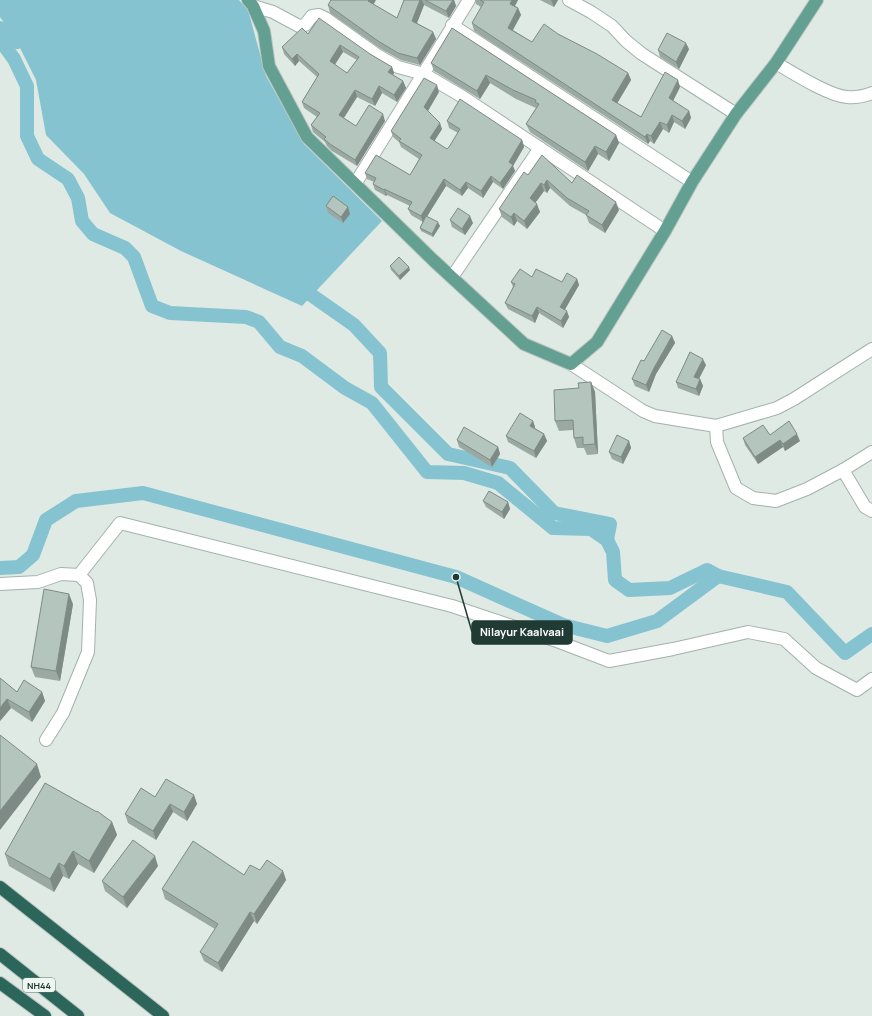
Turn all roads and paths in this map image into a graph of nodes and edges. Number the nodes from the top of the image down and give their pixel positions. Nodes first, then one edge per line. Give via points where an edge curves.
1 (469, 0) edge
2 (569, 0) edge
3 (817, 0) edge
4 (251, 3) edge
5 (452, 25) junction
6 (776, 63) junction
7 (424, 74) junction
8 (872, 93) edge
9 (736, 114) junction
10 (540, 148) junction
11 (692, 182) junction
12 (355, 184) junction
13 (665, 231) junction
14 (452, 277) junction
15 (872, 349) edge
16 (571, 364) junction
17 (716, 426) junction
18 (872, 452) edge
19 (843, 470) junction
20 (872, 511) edge
21 (79, 575) junction
22 (0, 584) edge
23 (872, 679) edge
24 (46, 740) dead end
25 (0, 887) edge
26 (0, 954) edge
27 (0, 983) edge
28 (44, 1016) edge
29 (78, 1016) edge
30 (163, 1016) edge

1 - 5 street
2 - 9 street via 612,26 642,54
3 - 6 main road
4 - 7 street via 299,26 305,25 312,16 319,15 398,67
4 - 12 main road via 264,31 269,66 307,137
5 - 7 street
5 - 11 street
6 - 8 street via 825,90 846,97 862,97
6 - 9 main road
7 - 10 street via 464,97
7 - 12 street
9 - 11 main road
10 - 13 street
10 - 14 street
11 - 13 main road
12 - 14 main road
13 - 16 main road via 597,342
14 - 16 main road via 524,344
15 - 17 street via 776,408
16 - 17 street via 643,411 655,416
17 - 19 street via 718,442 736,488 753,498 776,501 807,489
18 - 19 street
19 - 20 street via 865,507
21 - 22 street via 61,574 38,582
21 - 23 street via 120,523 452,606 609,661 748,632 784,638 816,668 857,690
21 - 24 street via 87,583 90,600 88,652 63,713
25 - 30 highway
26 - 29 highway, NH44
27 - 28 highway, NH44

